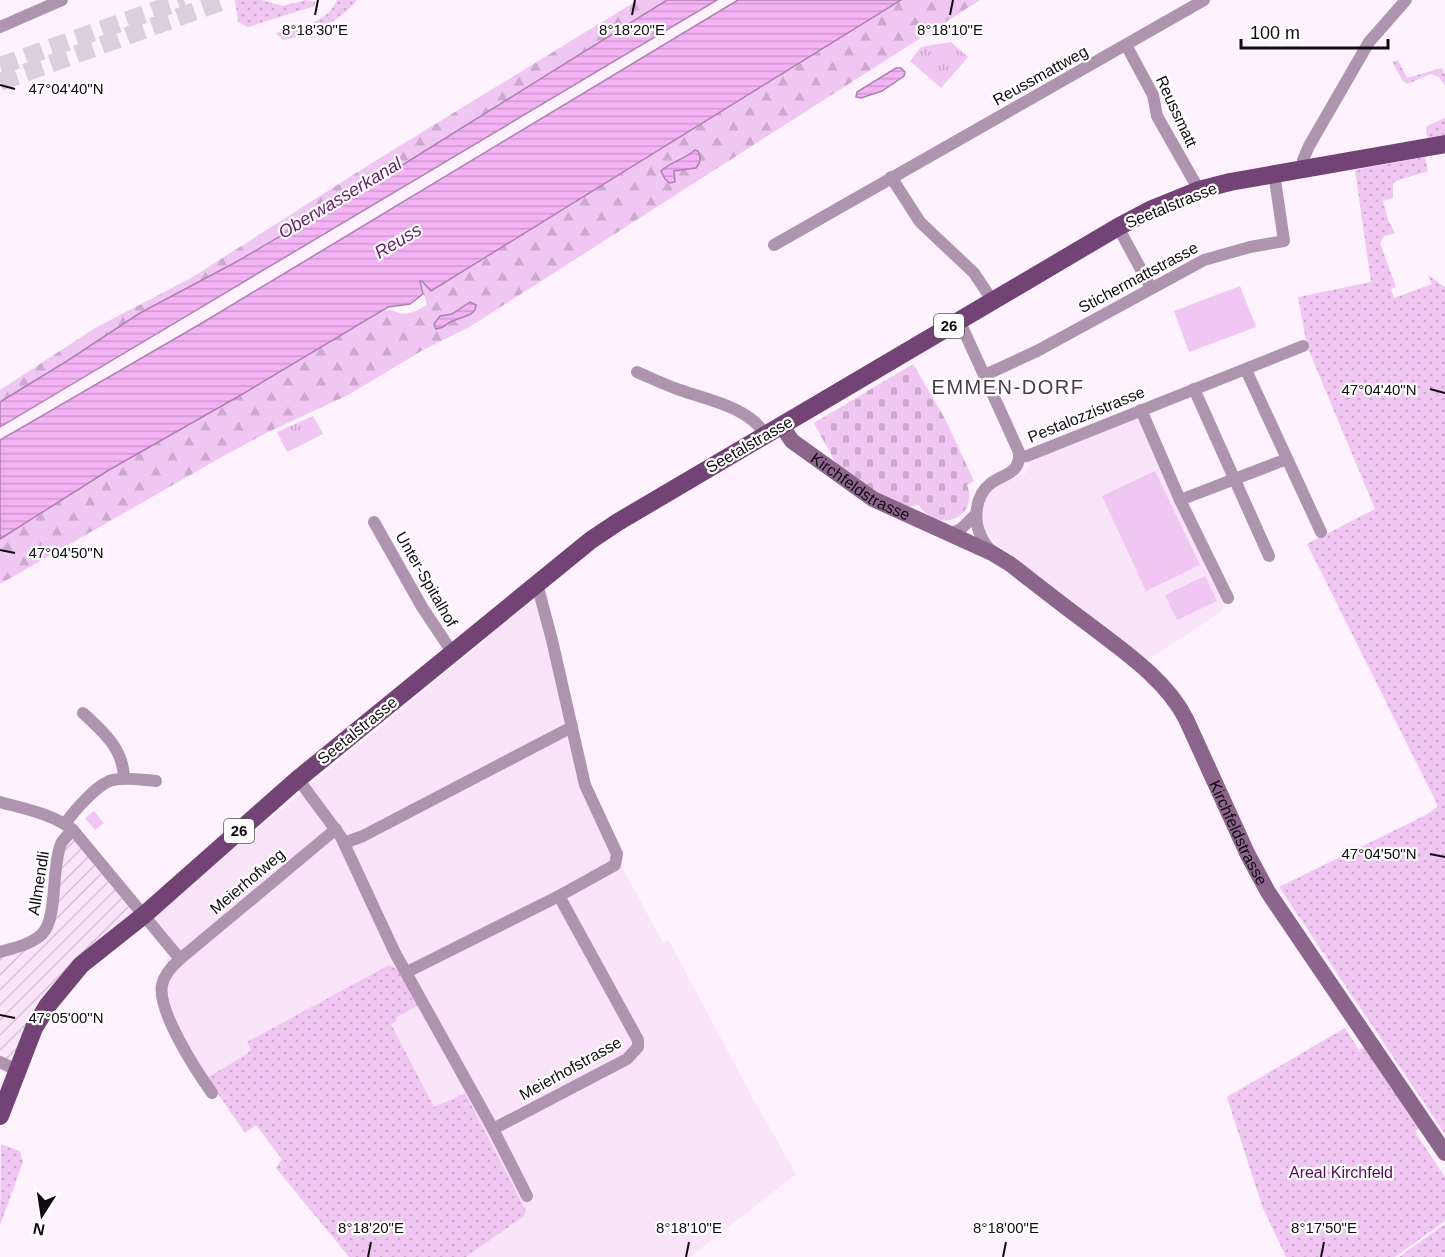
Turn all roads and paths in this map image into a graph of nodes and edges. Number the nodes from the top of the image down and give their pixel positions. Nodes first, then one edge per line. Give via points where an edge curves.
1 (62, 0) edge
2 (1204, 0) edge
3 (1406, 0) edge
4 (0, 27) edge
5 (1126, 45) junction
6 (1445, 144) edge
7 (1303, 168) junction
8 (1274, 173) junction
9 (891, 177) junction
10 (1198, 190) junction
11 (1118, 227) junction
12 (774, 245) dead end
13 (1151, 288) junction
14 (992, 300) junction
15 (959, 320) junction
16 (1304, 346) dead end
17 (1246, 370) junction
18 (636, 372) dead end
19 (985, 375) junction
20 (1194, 389) junction
21 (1141, 410) junction
22 (773, 430) junction
23 (1019, 457) junction
24 (1287, 459) junction
25 (1233, 480) junction
26 (1180, 500) junction
27 (976, 514) junction
28 (374, 522) dead end
29 (1321, 532) dead end
30 (950, 534) junction
31 (992, 553) junction
32 (1269, 556) dead end
33 (537, 584) junction
34 (1228, 598) dead end
35 (452, 652) junction
36 (83, 713) dead end
37 (572, 727) junction
38 (124, 778) junction
39 (298, 779) junction
40 (156, 781) dead end
41 (0, 802) edge
42 (69, 827) junction
43 (336, 829) junction
44 (344, 843) junction
45 (559, 896) junction
46 (144, 915) junction
47 (0, 952) edge
48 (180, 959) junction
49 (407, 972) junction
50 (8, 1066) edge
51 (212, 1093) dead end
52 (0, 1116) edge
53 (493, 1129) junction
54 (1445, 1153) edge
55 (527, 1196) dead end

1 - 4 street
2 - 5 street, Reussmattweg
3 - 7 street via 1369,42 1306,153
5 - 9 street, Reussmattweg
5 - 10 street, Reussmatt via 1153,94 1157,116
6 - 7 main road, Seetalstrasse / 26
7 - 8 main road, Seetalstrasse / 26
8 - 10 main road, Seetalstrasse / 26
8 - 13 street, Stichermattstrasse via 1284,241 1204,260
9 - 12 street, Reussmattweg
9 - 14 street via 920,222 974,273
10 - 11 main road, Seetalstrasse / 26
11 - 13 street
11 - 14 main road, Seetalstrasse / 26
13 - 19 street, Stichermattstrasse
14 - 15 main road, Seetalstrasse / 26
15 - 19 street, Pestalozzistrasse
15 - 22 main road, Seetalstrasse / 26
16 - 17 street, Pestalozzistrasse
17 - 20 street, Pestalozzistrasse
17 - 24 street
18 - 22 street via 730,408
19 - 23 street, Pestalozzistrasse
20 - 21 street, Pestalozzistrasse
20 - 25 street
21 - 23 street, Pestalozzistrasse
21 - 26 street
22 - 30 street, Kirchfeldstrasse via 873,499
22 - 33 main road, Seetalstrasse / 26 via 618,522
23 - 27 street via 1014,471 983,491
24 - 25 street
24 - 29 street
25 - 26 street
25 - 32 street
26 - 34 street
27 - 30 street
27 - 31 street via 981,536
28 - 35 street, Unter-Spitalhof
30 - 31 street, Kirchfeldstrasse
31 - 54 street, Kirchfeldstrasse via 1117,646 1158,682 1182,710 1268,892
33 - 35 main road, Seetalstrasse / 26
33 - 37 street
35 - 39 main road, Seetalstrasse / 26
36 - 38 street via 118,750
37 - 44 street
37 - 45 street via 585,785 616,854 615,865
38 - 40 street
38 - 42 street, Allmendli via 103,785 72,814
39 - 43 street
39 - 46 main road, Seetalstrasse / 26
41 - 42 street via 48,816
42 - 46 street
42 - 47 street, Allmendli via 61,843 48,926 36,939
43 - 44 street
43 - 48 street, Meierhofweg
44 - 49 street
45 - 49 street
45 - 53 street, Meierhofstrasse via 638,1040 638,1047 627,1059
46 - 48 street
46 - 50 main road, Seetalstrasse / 26 via 89,957 56,995
48 - 51 street via 162,984 162,1002 198,1074
49 - 53 street
50 - 52 main road, Seetalstrasse / 26
53 - 55 street

